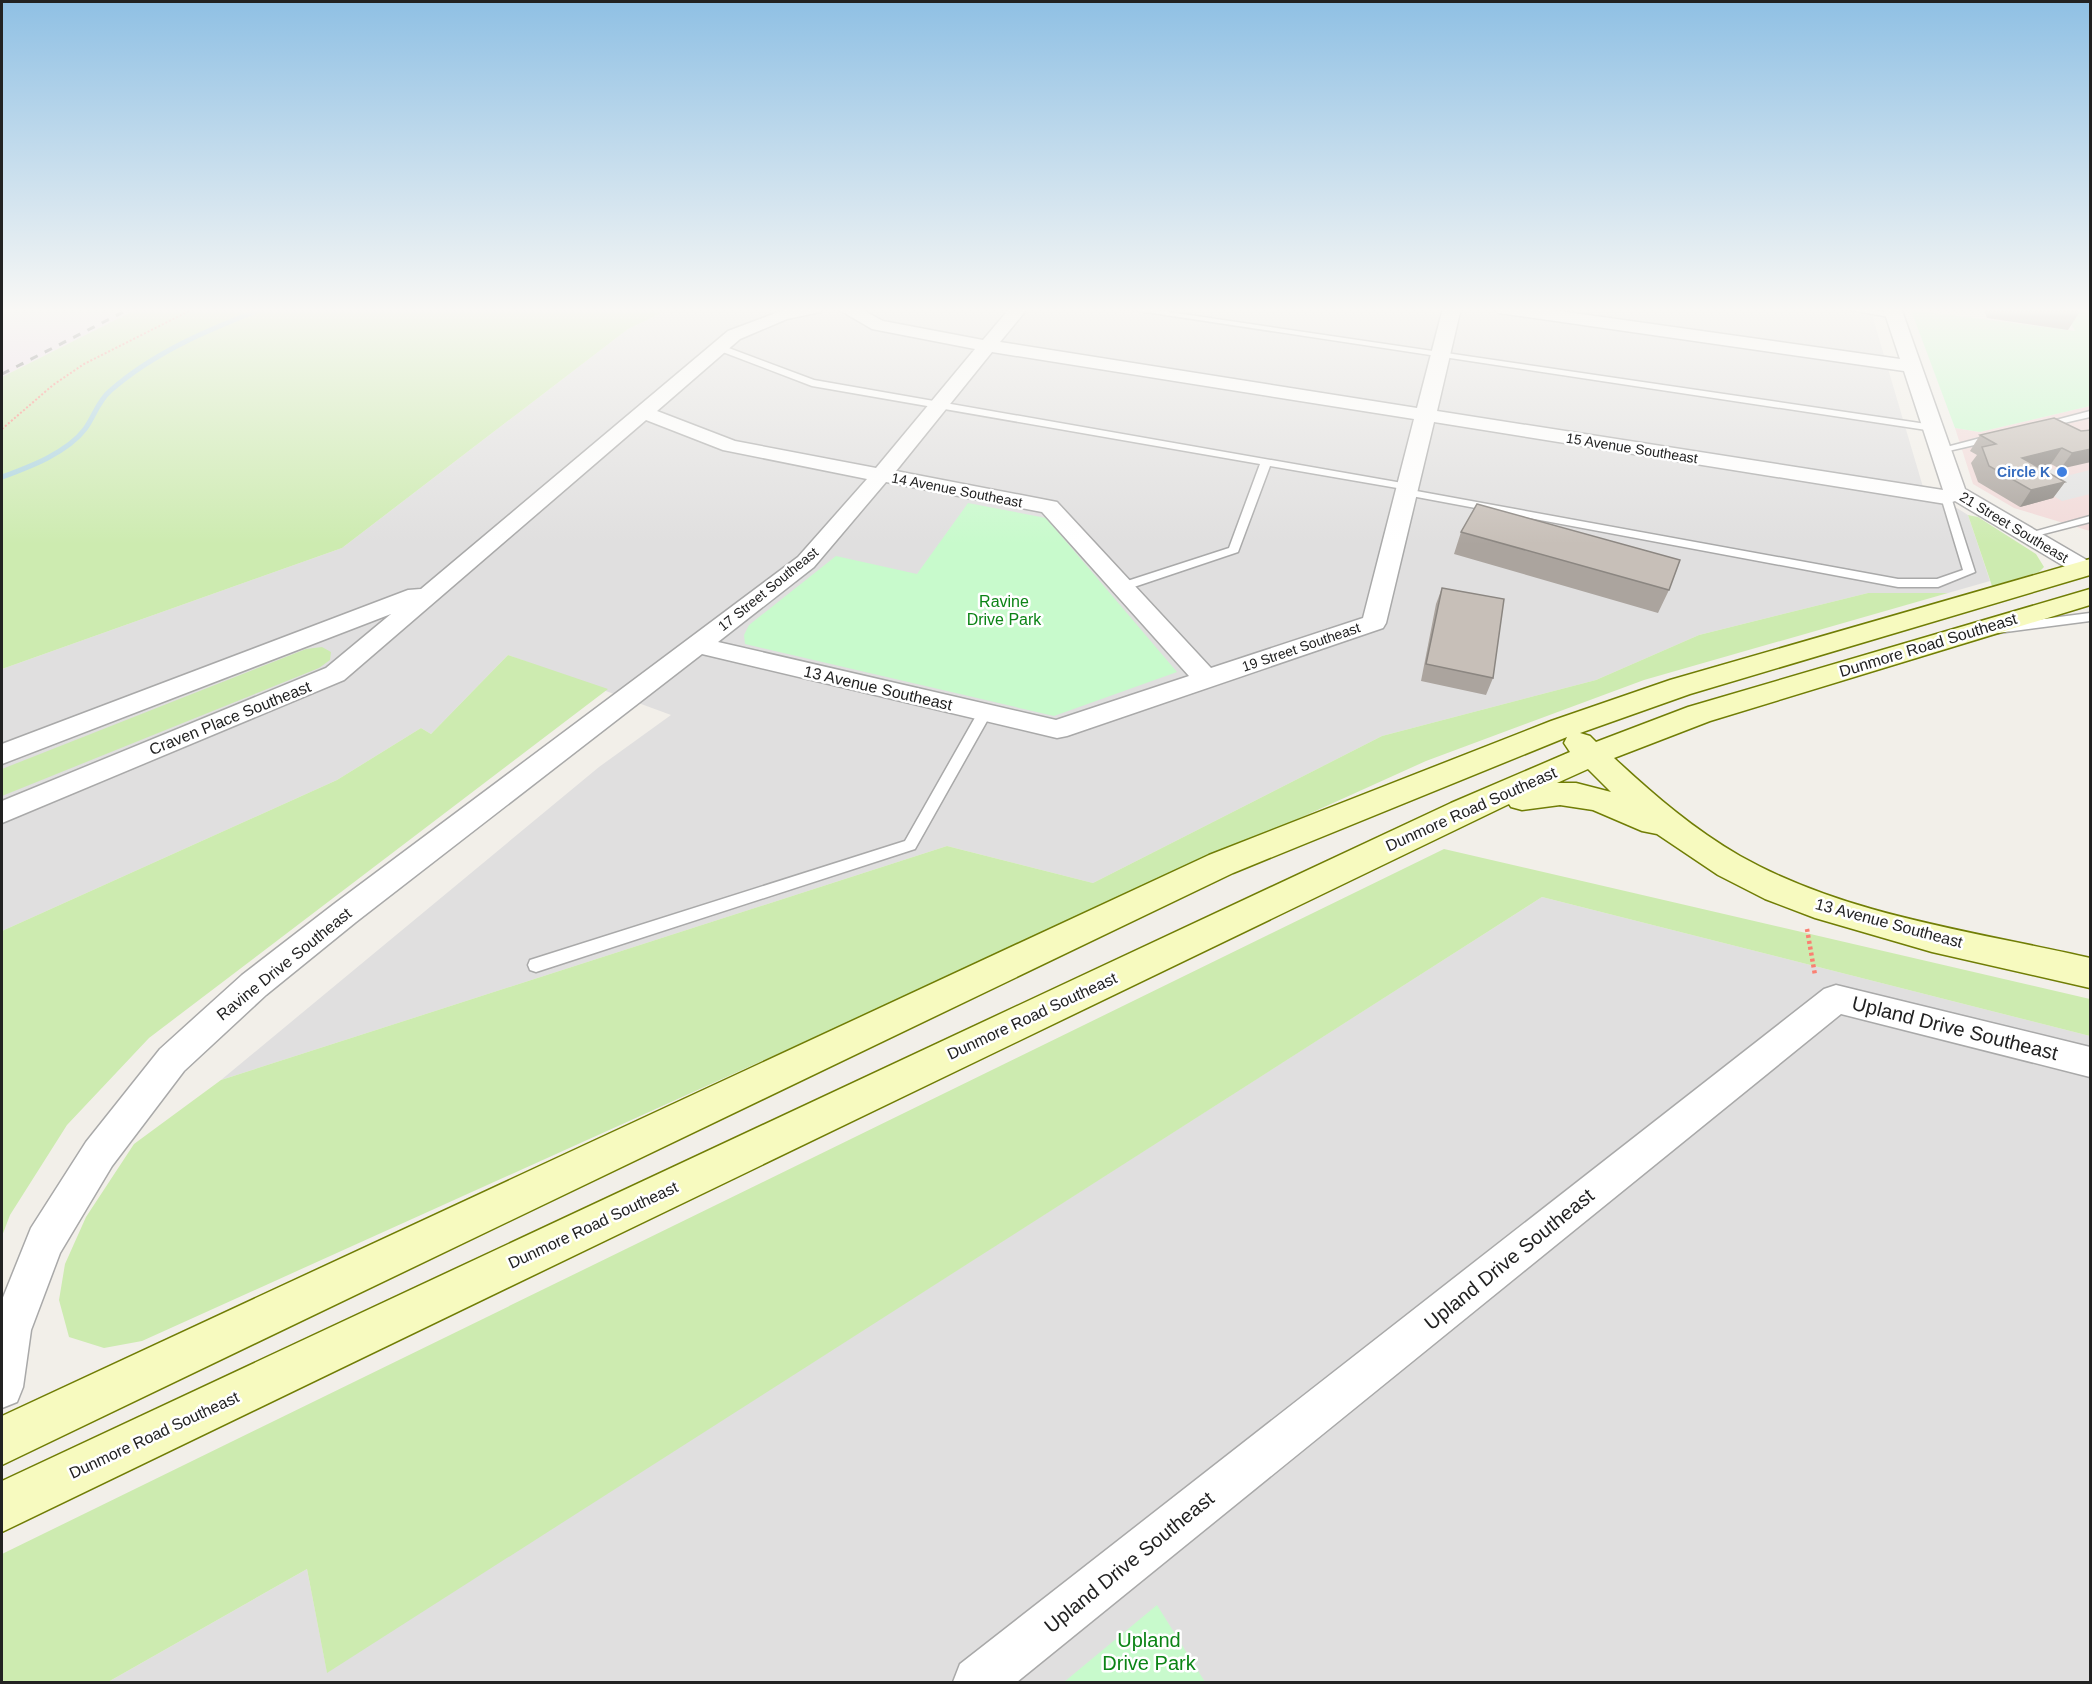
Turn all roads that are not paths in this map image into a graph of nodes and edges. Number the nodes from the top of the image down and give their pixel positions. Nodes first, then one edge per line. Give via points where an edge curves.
1 (672, 387) edge
2 (833, 387) edge
3 (954, 387) edge
4 (1245, 387) edge
5 (1432, 387) edge
6 (1649, 387) edge
7 (1918, 387) edge
8 (939, 405) junction
9 (642, 412) junction
10 (2091, 414) edge
11 (1425, 415) junction
12 (1933, 428) junction
13 (2033, 428) edge
14 (2010, 433) edge
15 (1940, 450) junction
16 (1266, 463) junction
17 (881, 476) junction
18 (1407, 490) junction
19 (1951, 495) junction
20 (2091, 519) edge
21 (2028, 535) junction
22 (2088, 568) edge
23 (436, 587) junction
24 (1122, 587) junction
25 (2091, 597) edge
26 (2091, 617) edge
27 (1977, 631) junction
28 (698, 645) junction
29 (1206, 679) junction
30 (984, 714) junction
31 (1562, 728) junction
32 (1058, 729) joint
33 (2, 754) edge
34 (1592, 755) junction
35 (1462, 812) junction
36 (2, 813) edge
37 (1684, 836) junction
38 (536, 965) dead end
39 (2091, 973) edge
40 (2091, 1062) edge
41 (2, 1387) edge
42 (2, 1441) edge
43 (2, 1507) edge
44 (978, 1683) edge

1 - 9 street, Craven Place Southeast
2 - 8 lane
3 - 8 street, 17 Street Southeast
4 - 11 street, 15 Avenue Southeast
5 - 11 street, 19 Street Southeast
6 - 12 lane
7 - 12 street, 21 Street Southeast
8 - 16 lane
8 - 17 street, 17 Street Southeast
9 - 17 street, 14 Avenue Southeast via 730,446
9 - 23 street, Craven Place Southeast
10 - 13 lane
11 - 18 street, 19 Street Southeast
11 - 19 street, 15 Avenue Southeast
12 - 15 street, 21 Street Southeast
14 - 15 lane
15 - 19 street, 21 Street Southeast
16 - 18 lane
16 - 24 lane via 1234,550
17 - 24 street, 14 Avenue Southeast via 1049,507
17 - 28 street, 17 Street Southeast via 806,562
18 - 19 lane via 1898,583 1938,583 1969,572
18 - 29 street, 19 Street Southeast via 1374,623
19 - 21 street, 21 Street Southeast
20 - 21 lane
21 - 22 street, 21 Street Southeast
22 - 31 main road, Dunmore Road Southeast via 1680,687
23 - 33 street, Craven Place Southeast
23 - 36 street, Craven Place Southeast via 335,674
24 - 29 street, 14 Avenue Southeast
25 - 27 main road, Dunmore Road Southeast
26 - 27 lane
27 - 34 main road, Dunmore Road Southeast via 1699,714
28 - 30 street, 13 Avenue Southeast
28 - 41 street, Ravine Drive Southeast via 254,985 172,1060 99,1154 45,1242 10,1330
29 - 32 street, 19 Street Southeast
30 - 32 street, 13 Avenue Southeast
30 - 38 lane via 910,845
31 - 34 main road, 13 Avenue Southeast
31 - 42 main road, Dunmore Road Southeast via 1201,873
34 - 35 main road, Dunmore Road Southeast
34 - 37 main road, 13 Avenue Southeast
35 - 37 main road via 1563,792 1600,800
35 - 43 main road, Dunmore Road Southeast
37 - 39 main road, 13 Avenue Southeast via 1757,879 1837,911
40 - 44 street, Upland Drive Southeast via 1836,999

